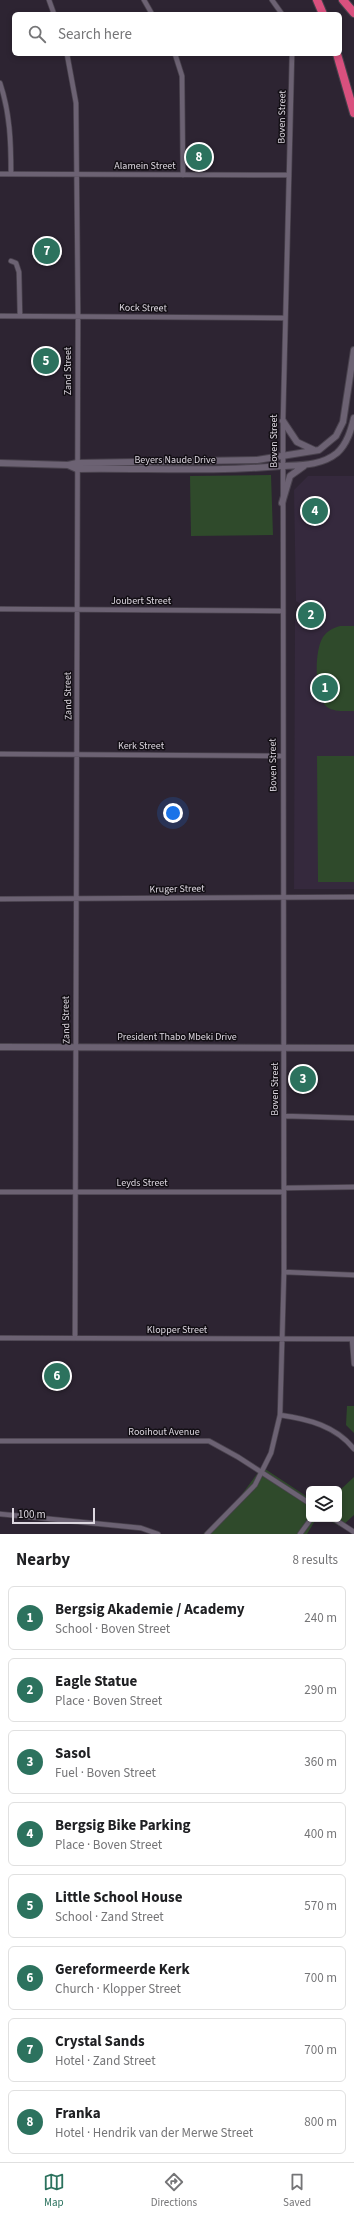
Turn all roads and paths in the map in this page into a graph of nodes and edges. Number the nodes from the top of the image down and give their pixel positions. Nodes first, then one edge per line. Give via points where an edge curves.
1 (56, 0) edge
2 (144, 0) edge
3 (272, 0) edge
4 (317, 0) edge
5 (343, 0) edge
6 (49, 1) edge
7 (53, 12) edge
8 (151, 12) edge
9 (281, 12) edge
10 (322, 12) edge
11 (354, 13) edge
12 (67, 56) edge
13 (177, 56) edge
14 (292, 56) edge
15 (338, 56) edge
16 (0, 83) edge
17 (354, 113) edge
18 (0, 174) edge
19 (11, 174) junction
20 (76, 175) junction
21 (183, 175) junction
22 (289, 175) junction
23 (11, 261) dead end
24 (0, 316) edge
25 (20, 316) junction
26 (78, 316) junction
27 (285, 318) junction
28 (354, 350) edge
29 (354, 353) edge
30 (354, 418) edge
31 (283, 422) junction
32 (315, 451) junction
33 (283, 456) junction
34 (0, 463) edge
35 (307, 465) junction
36 (77, 466) junction
37 (283, 466) junction
38 (282, 503) junction
39 (0, 609) edge
40 (76, 610) junction
41 (283, 611) junction
42 (0, 754) edge
43 (78, 754) junction
44 (282, 756) junction
45 (284, 897) junction
46 (354, 897) edge
47 (0, 899) edge
48 (75, 899) junction
49 (0, 1047) edge
50 (76, 1047) junction
51 (284, 1047) junction
52 (354, 1048) edge
53 (284, 1116) junction
54 (354, 1118) edge
55 (354, 1187) edge
56 (284, 1190) junction
57 (0, 1192) edge
58 (74, 1192) junction
59 (284, 1272) junction
60 (354, 1275) edge
61 (0, 1338) edge
62 (75, 1338) junction
63 (282, 1339) junction
64 (353, 1339) edge
65 (354, 1364) edge
66 (280, 1415) junction
67 (0, 1441) edge
68 (354, 1449) edge
69 (262, 1473) junction
70 (306, 1502) edge
71 (0, 1514) edge
72 (309, 1522) edge
73 (339, 1522) edge
74 (354, 1532) edge
75 (158, 1534) edge
76 (207, 1534) edge
77 (300, 1534) edge

1 - 6 street
2 - 8 street
3 - 9 street
4 - 10 highway
5 - 11 highway
6 - 7 street
12 - 20 street, Zand Street via 76,102
13 - 21 street via 182,76
14 - 22 street, Boven Street
15 - 17 highway
16 - 19 street via 7,102 10,123
18 - 19 street, Alamein Street
19 - 20 street, Alamein Street
20 - 21 street, Alamein Street
20 - 26 street, Zand Street
21 - 22 street, Alamein Street
22 - 27 street, Boven Street
23 - 25 street via 16,263 19,272
24 - 25 street, Kock Street
25 - 26 street, Kock Street
26 - 27 street, Kock Street
26 - 36 street, Zand Street
27 - 31 street, Boven Street
28 - 29 street
29 - 32 street via 343,422 332,440
30 - 35 street via 350,433 337,453
31 - 32 street via 297,442
31 - 33 street, Boven Street
32 - 33 street, Beyers Naude Drive
33 - 36 street, Beyers Naude Drive via 256,460
33 - 37 street, Boven Street
34 - 36 street, Beyers Naude Drive
35 - 37 street, Beyers Naude Drive
35 - 38 street via 290,476
36 - 37 street, Beyers Naude Drive via 211,470
36 - 40 street, Zand Street
37 - 38 street, Boven Street
38 - 41 street, Boven Street
39 - 40 street, Joubert Street
40 - 41 street, Joubert Street
40 - 43 street, Zand Street
41 - 44 street, Boven Street
42 - 43 street, Kerk Street
43 - 44 street, Kerk Street
43 - 48 street, Zand Street
44 - 45 street, Boven Street
45 - 46 street, Kruger Street
45 - 48 street, Kruger Street
45 - 51 street, Boven Street
47 - 48 street, Kruger Street
48 - 50 street, Zand Street
49 - 50 street, President Thabo Mbeki Drive
50 - 51 street, President Thabo Mbeki Drive
50 - 58 street, Zand Street
51 - 52 street, President Thabo Mbeki Drive
51 - 53 street, Boven Street
53 - 54 street
53 - 56 street, Boven Street
55 - 56 street, Leyds Street
56 - 58 street, Leyds Street
56 - 59 street, Boven Street
57 - 58 street, Leyds Street
58 - 62 street, Zand Street
59 - 60 street
59 - 63 street, Boven Street
61 - 62 street, Klopper Street
62 - 63 street, Klopper Street
63 - 64 street, Klopper Street
63 - 66 street, Boven Street
64 - 65 street
66 - 68 street via 336,1431
66 - 69 street, Boven Street
67 - 69 street, Rooihout Avenue via 209,1441
69 - 70 street, Rooihout Avenue
69 - 76 street, Boven Street via 249,1493
71 - 75 street via 141,1528
72 - 77 street
73 - 74 street

